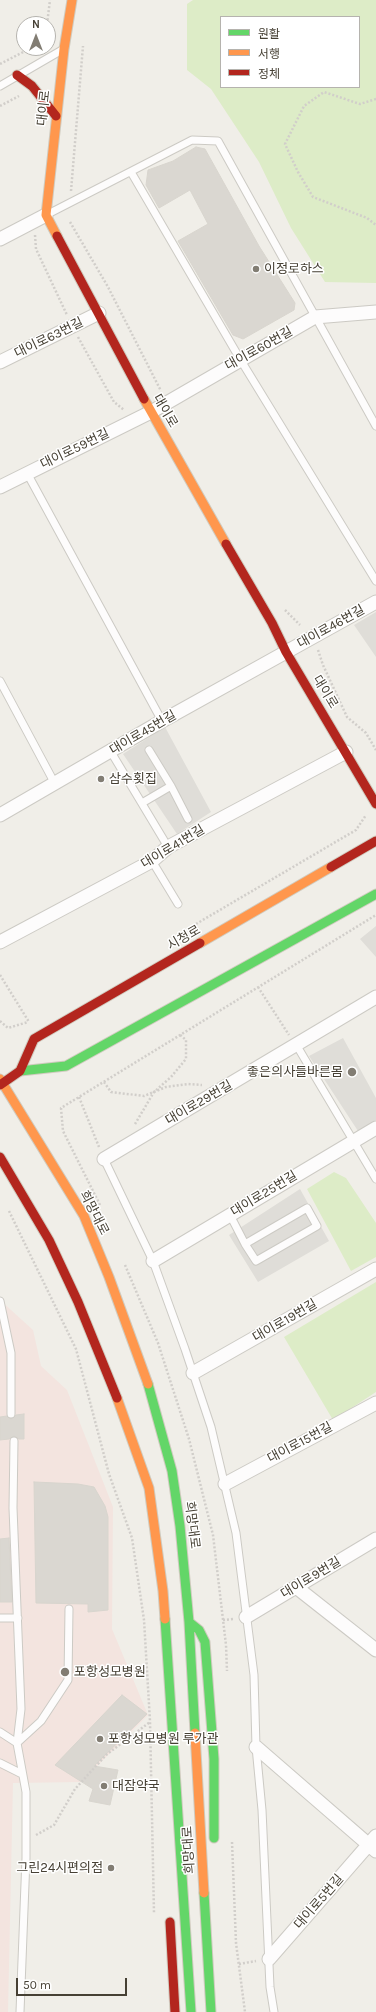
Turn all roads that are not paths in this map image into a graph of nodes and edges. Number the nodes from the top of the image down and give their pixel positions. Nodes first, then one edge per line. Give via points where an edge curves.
1 (71, 0) edge
2 (64, 49) junction
3 (17, 75) junction
4 (0, 86) edge
5 (56, 116) junction
6 (131, 172) junction
7 (46, 216) junction
8 (0, 239) edge
9 (376, 312) edge
10 (99, 313) junction
11 (315, 317) junction
12 (240, 359) junction
13 (0, 362) edge
14 (151, 412) junction
15 (376, 426) edge
16 (27, 473) junction
17 (0, 487) edge
18 (376, 581) edge
19 (376, 602) edge
20 (286, 652) junction
21 (0, 681) edge
22 (162, 721) junction
23 (149, 750) dead end
24 (111, 752) junction
25 (346, 752) junction
26 (54, 782) junction
27 (171, 786) junction
28 (142, 803) junction
29 (376, 804) edge
30 (0, 815) edge
31 (188, 819) dead end
32 (376, 841) edge
33 (168, 847) junction
34 (152, 861) junction
35 (376, 894) edge
36 (178, 904) dead end
37 (0, 942) edge
38 (376, 997) edge
39 (297, 1046) junction
40 (20, 1071) junction
41 (1, 1083) edge
42 (376, 1128) edge
43 (354, 1140) junction
44 (0, 1157) edge
45 (104, 1159) joint
46 (376, 1178) edge
47 (230, 1215) junction
48 (245, 1244) junction
49 (153, 1261) junction
50 (376, 1269) edge
51 (0, 1301) edge
52 (193, 1373) junction
53 (376, 1403) edge
54 (11, 1414) dead end
55 (14, 1441) dead end
56 (225, 1484) junction
57 (376, 1539) edge
58 (296, 1587) junction
59 (69, 1609) dead end
60 (246, 1617) junction
61 (0, 1618) edge
62 (18, 1618) junction
63 (164, 1622) junction
64 (189, 1622) junction
65 (156, 1642) dead end
66 (376, 1650) edge
67 (0, 1732) edge
68 (17, 1743) junction
69 (256, 1747) junction
70 (0, 1763) edge
71 (22, 1774) junction
72 (214, 1844) dead end
73 (374, 1844) edge
74 (214, 1905) dead end
75 (170, 1914) dead end
76 (269, 1959) junction
77 (219, 1984) dead end
78 (20, 2012) edge
79 (175, 2012) edge
80 (191, 2012) edge
81 (210, 2012) edge
82 (274, 2012) edge

1 - 2 main road, 대이로
2 - 3 lane
2 - 5 main road, 대이로
3 - 4 lane
3 - 5 main road via 32,86
5 - 7 main road, 대이로
6 - 7 lane
6 - 11 lane via 192,140 218,141
6 - 12 lane
7 - 8 street
7 - 10 main road, 대이로
9 - 11 street, 대이로60번길
10 - 13 street, 대이로63번길
10 - 14 main road, 대이로
11 - 12 street, 대이로60번길
11 - 15 lane
12 - 14 street, 대이로60번길
12 - 18 lane
14 - 16 street, 대이로59번길
14 - 20 main road, 대이로 via 272,623
16 - 17 street, 대이로59번길
16 - 22 lane
19 - 20 street, 대이로46번길
20 - 22 street, 대이로45번길
20 - 25 main road, 대이로
21 - 26 lane
22 - 24 street, 대이로45번길
23 - 27 lane
24 - 26 street, 대이로45번길
24 - 28 lane
25 - 29 main road, 대이로
25 - 33 street, 대이로41번길
26 - 30 street, 대이로45번길
27 - 28 lane
27 - 31 lane
28 - 33 lane
32 - 40 main road, 시청로 via 34,1039
33 - 34 street, 대이로41번길
34 - 36 lane
34 - 37 street, 대이로41번길
35 - 40 main road via 66,1066
38 - 39 street, 대이로29번길
39 - 43 lane
39 - 45 street, 대이로29번길
40 - 41 main road, 시청로
41 - 64 main road, 희망대로 via 84,1216 143,1369 172,1471
42 - 43 street, 대이로25번길
43 - 46 lane
43 - 47 street, 대이로25번길
44 - 63 main road, 희망대로 via 49,1240 78,1302 122,1410 149,1488 159,1552
45 - 49 lane
47 - 48 lane
47 - 49 street, 대이로25번길
48 - 48 lane via 256,1261 317,1226 307,1208
49 - 52 lane
50 - 52 street, 대이로19번길
51 - 54 lane via 11,1353
52 - 56 lane via 211,1427
53 - 56 street, 대이로15번길
55 - 62 lane via 13,1508
56 - 60 lane via 236,1533
57 - 58 street, 대이로9번길
58 - 60 street, 대이로9번길
58 - 66 street
59 - 68 lane via 68,1680 41,1721
60 - 69 lane via 254,1675
61 - 62 lane
62 - 68 lane via 21,1709
63 - 65 main road
63 - 80 main road, 희망대로
64 - 72 main road via 199,1630 206,1642 214,1759
64 - 81 main road, 희망대로
67 - 68 lane
68 - 71 lane
69 - 73 street, 대이로5번길
69 - 76 lane via 262,1810
70 - 71 lane
71 - 78 lane via 26,1792 26,1840
73 - 76 street, 대이로5번길
74 - 77 main road via 215,1956
75 - 79 main road
76 - 82 lane

